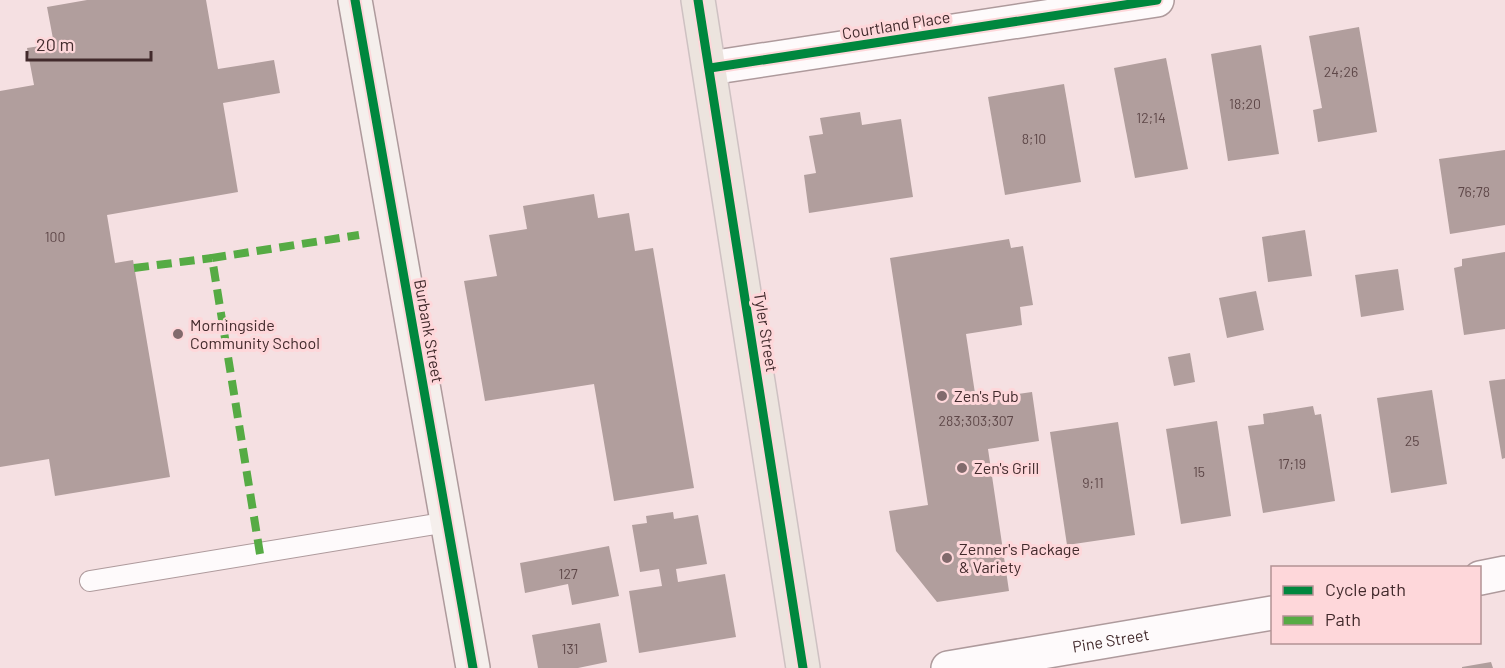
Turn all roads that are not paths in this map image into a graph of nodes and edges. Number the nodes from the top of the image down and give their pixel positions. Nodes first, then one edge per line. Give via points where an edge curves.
1 (355, 0) edge
2 (698, 0) edge
3 (1158, 0) edge
4 (710, 68) junction
5 (448, 522) junction
6 (1505, 573) edge
7 (1481, 578) edge
8 (90, 581) dead end
9 (1271, 613) edge
10 (473, 668) edge
11 (803, 668) edge
12 (948, 668) edge

1 - 5 street, Burbank Street
2 - 4 main road, Tyler Street
3 - 4 street, Courtland Place
4 - 11 main road, Tyler Street
5 - 8 lane
5 - 10 street, Burbank Street
6 - 7 street
9 - 12 street, Pine Street

